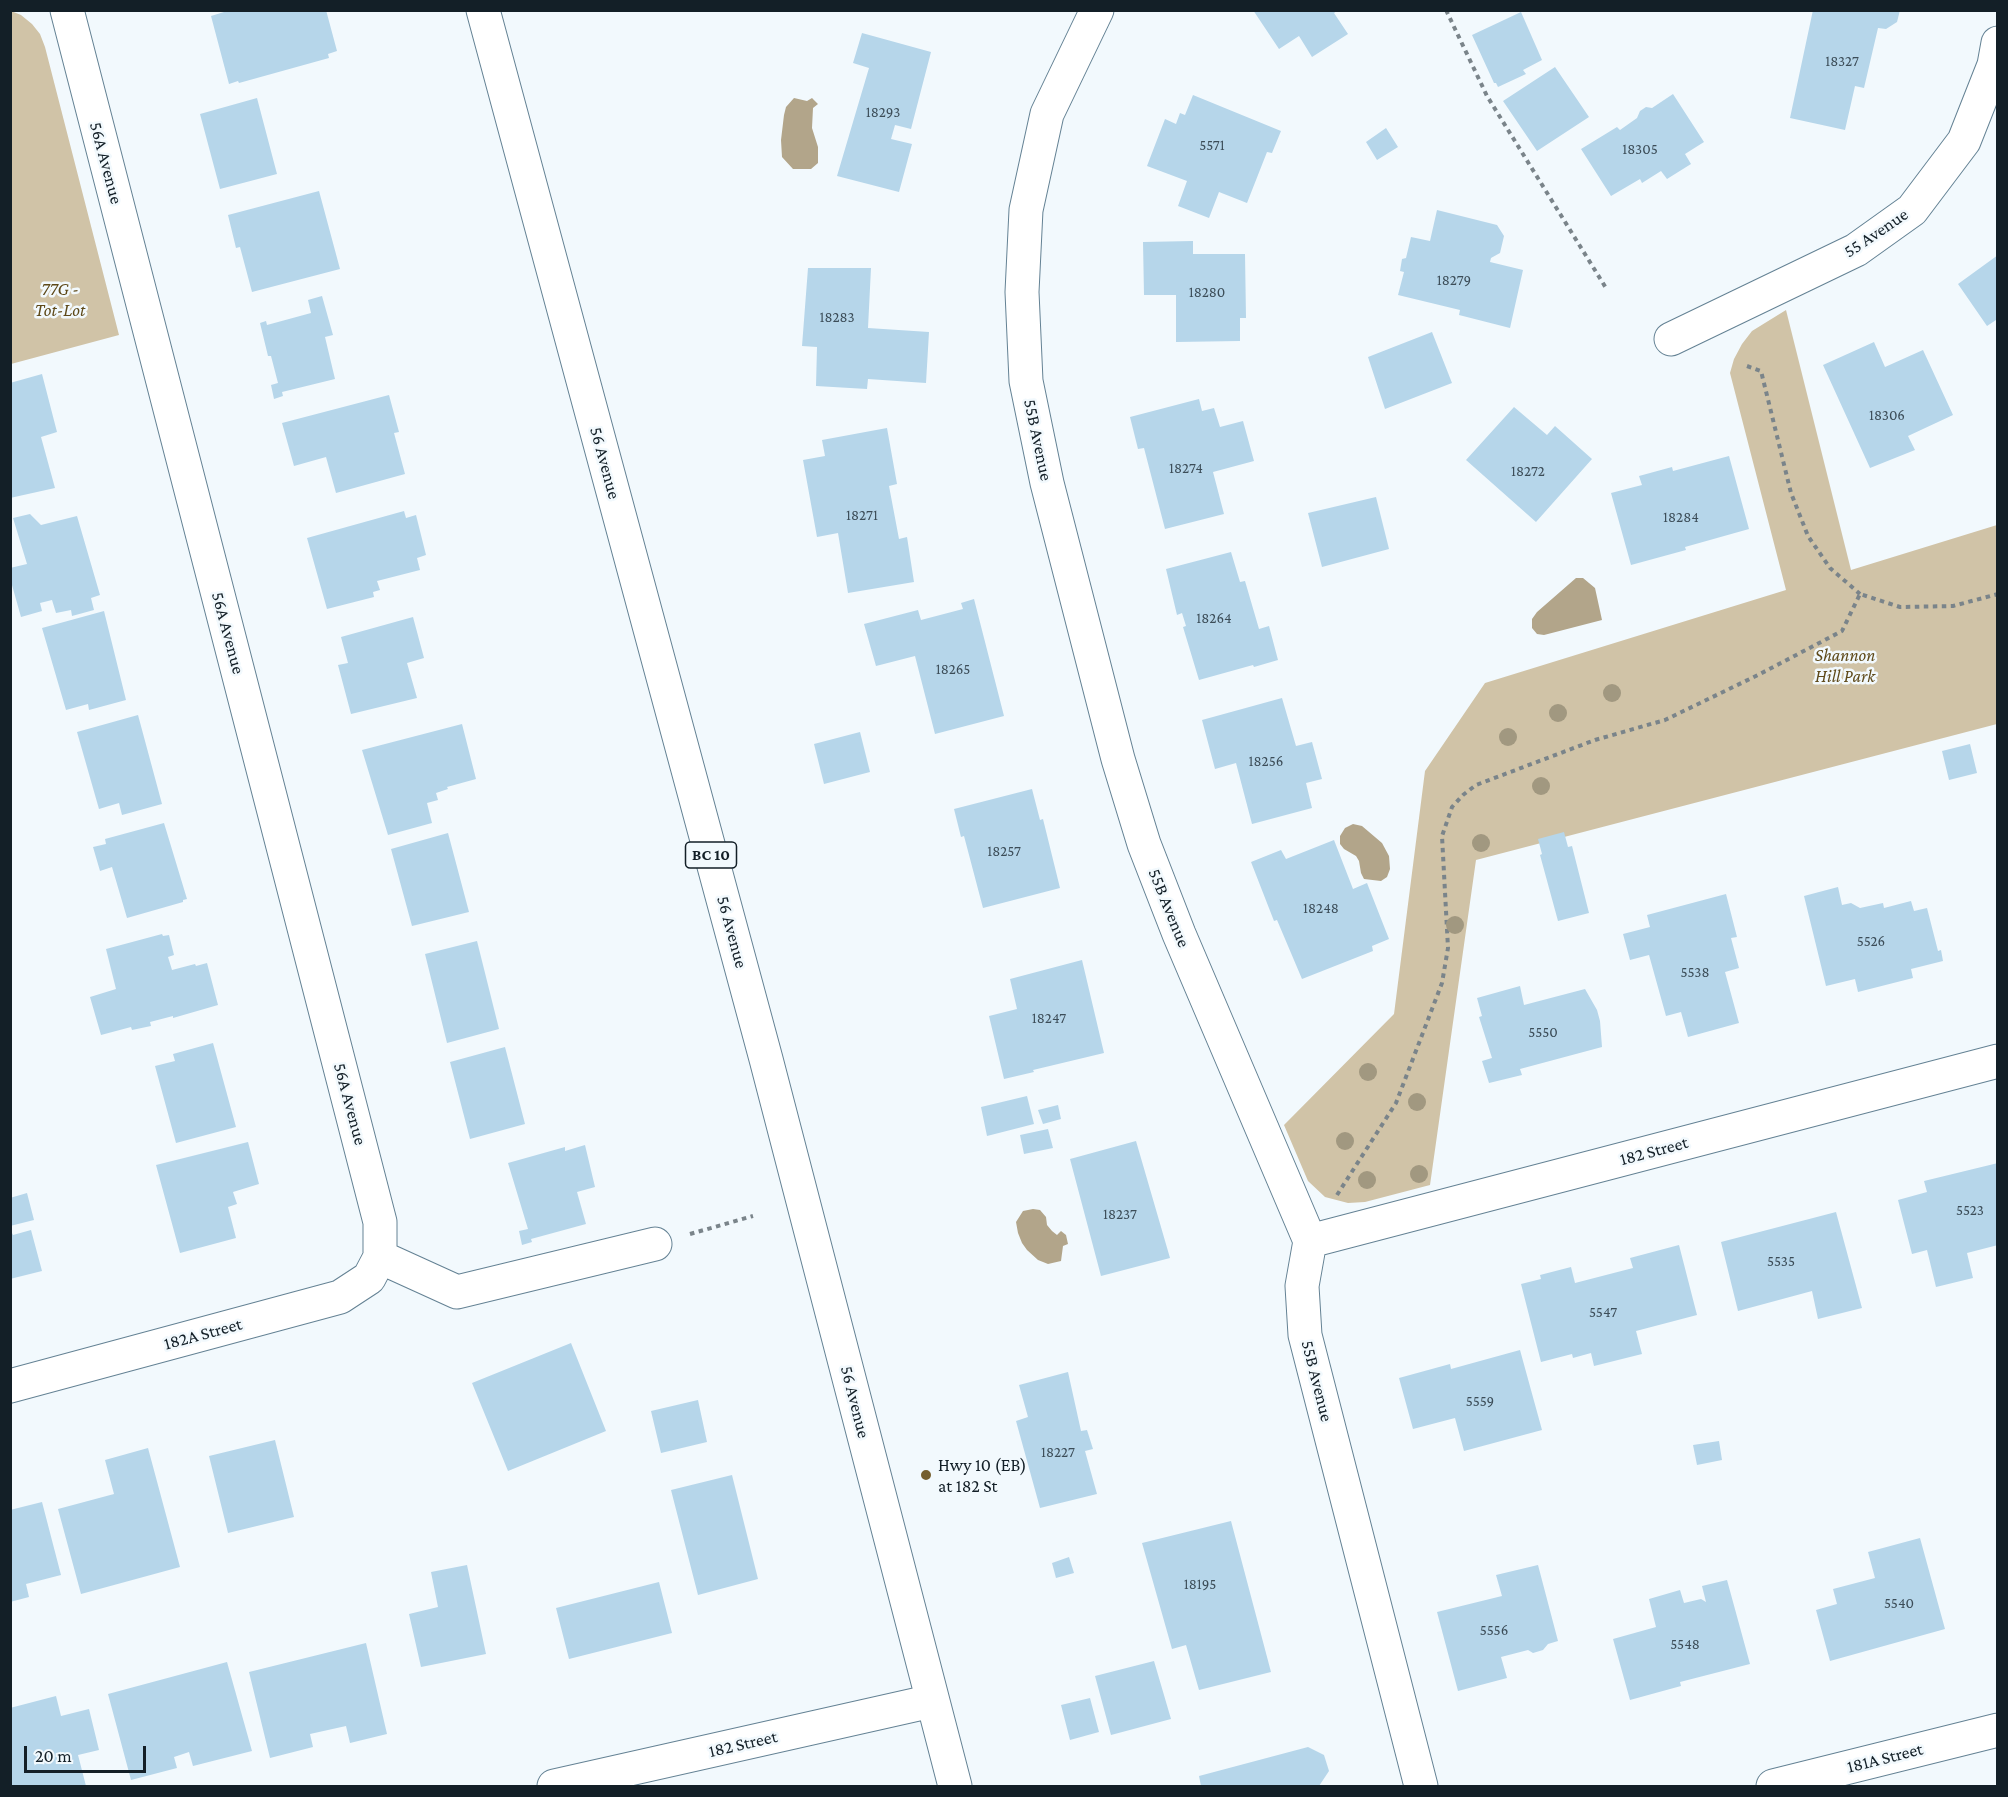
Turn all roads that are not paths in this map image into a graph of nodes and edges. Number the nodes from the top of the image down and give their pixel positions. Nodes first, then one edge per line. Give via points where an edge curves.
1 (67, 10) edge
2 (483, 10) edge
3 (1090, 13) edge
4 (1998, 43) edge
5 (1671, 339) dead end
6 (1998, 1061) edge
7 (1310, 1241) junction
8 (655, 1244) road end
9 (380, 1257) junction
10 (10, 1386) edge
11 (932, 1701) junction
12 (1998, 1730) edge
13 (554, 1786) edge
14 (955, 1786) edge
15 (1421, 1786) edge
16 (1773, 1786) edge

1 - 9 main road, 56A Avenue via 381,1222
2 - 11 main road, 56 Avenue / BC 10 via 769,1070
3 - 7 main road, 55B Avenue via 1047,114 1026,210 1022,292 1026,381 1047,483 1144,844
4 - 5 main road, 55 Avenue via 1994,65 1964,141 1912,210 1856,250
6 - 7 main road, 182 Street
7 - 15 main road, 55B Avenue via 1302,1286 1305,1335
8 - 9 main road via 457,1292
9 - 10 main road, 182A Street via 369,1278 340,1297
11 - 13 main road, 182 Street
11 - 14 main road, 56 Avenue / BC 10
12 - 16 main road, 181A Street

